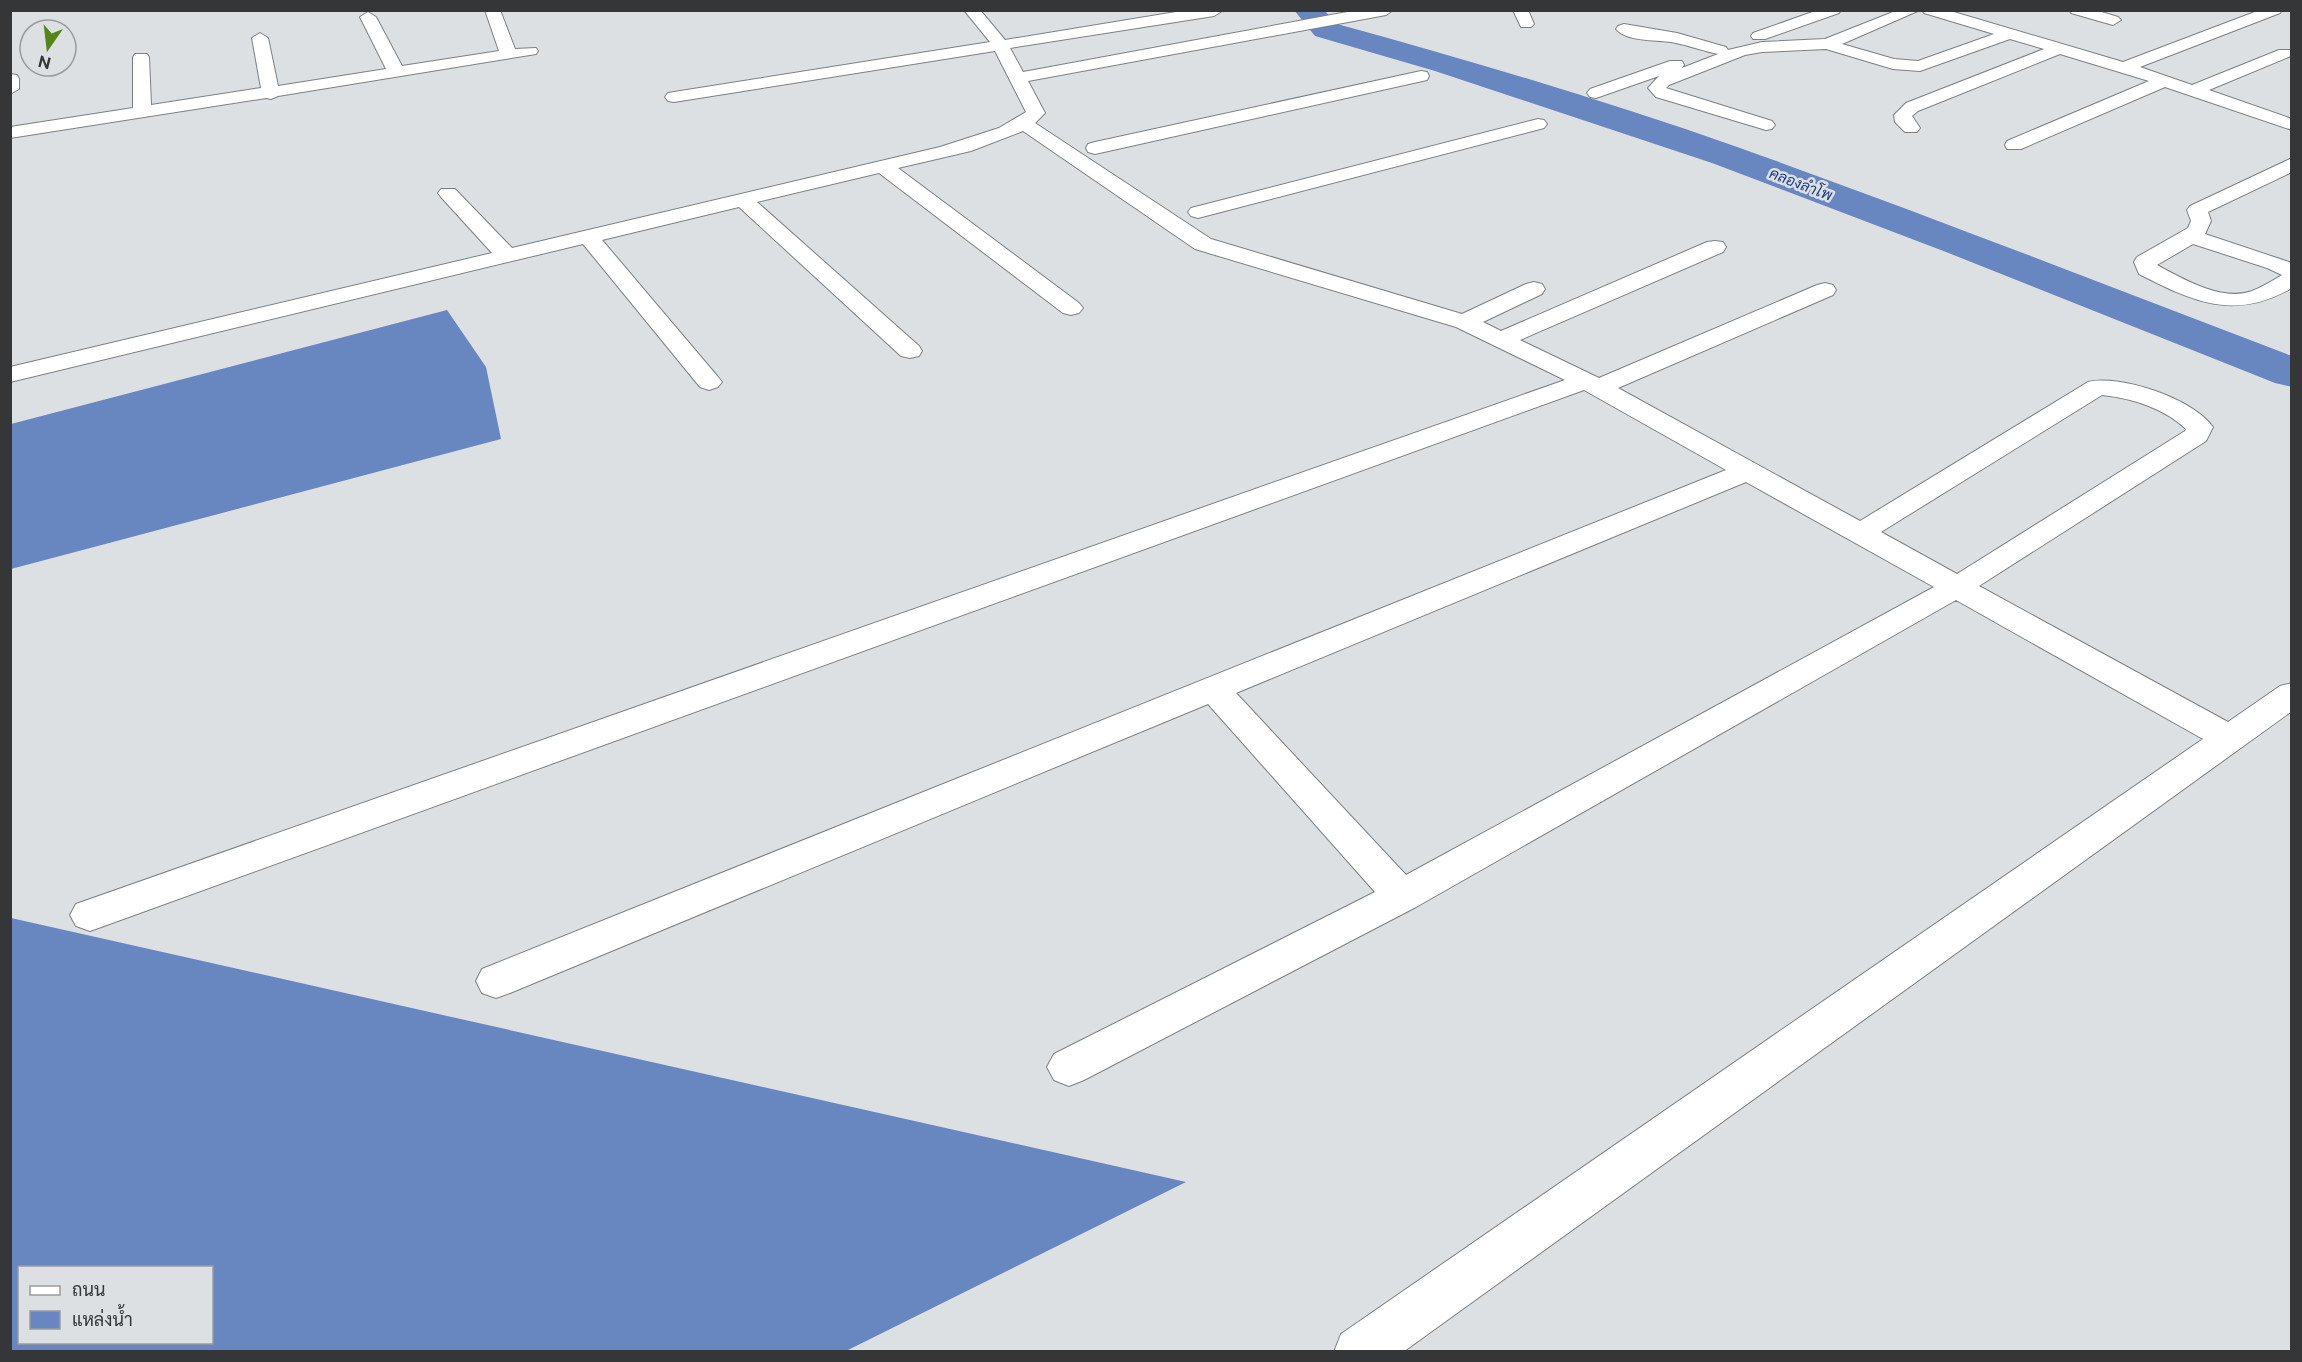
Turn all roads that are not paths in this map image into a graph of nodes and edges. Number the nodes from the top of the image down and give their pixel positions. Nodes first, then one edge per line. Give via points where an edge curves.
1 (492, 10) edge
2 (971, 10) edge
3 (1386, 10) edge
4 (1834, 10) edge
5 (1913, 10) edge
6 (1929, 10) edge
7 (2076, 10) edge
8 (2275, 10) edge
9 (1214, 11) edge
10 (368, 17) dead end
11 (2113, 20) dead end
12 (1011, 26) dead end
13 (1624, 29) dead end
14 (2011, 33) junction
15 (994, 37) junction
16 (260, 38) dead end
17 (1206, 44) junction
18 (1827, 44) junction
19 (2060, 48) junction
20 (1720, 50) junction
21 (530, 51) dead end
22 (2285, 53) dead end
23 (1222, 54) dead end
24 (509, 55) junction
25 (141, 57) dead end
26 (2124, 68) junction
27 (397, 73) junction
28 (1421, 76) dead end
29 (1017, 78) junction
30 (2165, 81) junction
31 (2192, 91) junction
32 (1596, 93) dead end
33 (271, 94) junction
34 (674, 97) dead end
35 (142, 113) junction
36 (2256, 113) junction
37 (1030, 119) junction
38 (2228, 121) dead end
39 (1538, 124) dead end
40 (1766, 125) dead end
41 (2292, 125) edge
42 (1911, 128) dead end
43 (10, 133) edge
44 (2014, 145) dead end
45 (1095, 148) junction
46 (1114, 160) dead end
47 (2292, 164) edge
48 (883, 166) junction
49 (448, 193) dead end
50 (742, 199) junction
51 (1180, 201) dead end
52 (1198, 212) junction
53 (2190, 236) junction
54 (588, 237) junction
55 (1714, 247) dead end
56 (507, 256) junction
57 (1264, 263) junction
58 (2292, 272) edge
59 (2292, 279) edge
60 (1534, 289) dead end
61 (1825, 290) dead end
62 (1071, 308) dead end
63 (1464, 322) junction
64 (1500, 340) junction
65 (910, 351) dead end
66 (10, 375) edge
67 (709, 382) dead end
68 (1592, 384) junction
69 (1748, 471) junction
70 (1860, 533) junction
71 (1957, 587) junction
72 (1212, 688) junction
73 (2292, 694) edge
74 (2230, 739) junction
75 (1402, 896) junction
76 (90, 915) dead end
77 (496, 981) dead end
78 (1069, 1067) dead end
79 (1359, 1352) edge

1 - 24 street
2 - 15 street
3 - 17 street
4 - 20 street
5 - 18 street
6 - 14 street
7 - 11 street
8 - 26 street
9 - 15 street
10 - 27 street
12 - 15 street
13 - 20 street
14 - 18 street via 1920,66 1893,64
14 - 19 street
15 - 29 street
15 - 34 street
16 - 33 street
17 - 23 street
17 - 29 street
18 - 40 street via 1741,51 1663,81 1657,88 1662,93
19 - 26 street
19 - 42 street via 1912,107 1903,115
20 - 32 street
21 - 24 street
22 - 31 street
24 - 27 street
25 - 35 street
26 - 30 street
27 - 33 street
28 - 45 street
29 - 37 street
30 - 31 street
30 - 44 street
31 - 36 street
33 - 35 street
35 - 43 street
36 - 38 street
36 - 41 street
37 - 45 street
37 - 48 street via 1002,135
37 - 57 street via 1203,244
39 - 52 street
45 - 46 street
47 - 53 street via 2197,210 2201,221
48 - 50 street
48 - 62 street
49 - 56 street
50 - 54 street
50 - 65 street
51 - 52 street
52 - 57 street via 1236,236
53 - 58 street
53 - 59 street via 2145,262 2147,269 2216,298 2234,301 2254,298
54 - 56 street
54 - 67 street
55 - 64 street
56 - 66 street
57 - 63 street
60 - 63 street
61 - 68 street
63 - 64 street
64 - 68 street
68 - 69 street
68 - 76 street
69 - 70 street
69 - 72 street
70 - 71 street
70 - 71 street via 2097,387 2134,393 2189,416 2200,427 2197,435
71 - 74 street
71 - 75 street
72 - 75 street
72 - 77 street
73 - 74 street
74 - 79 street
75 - 78 street

